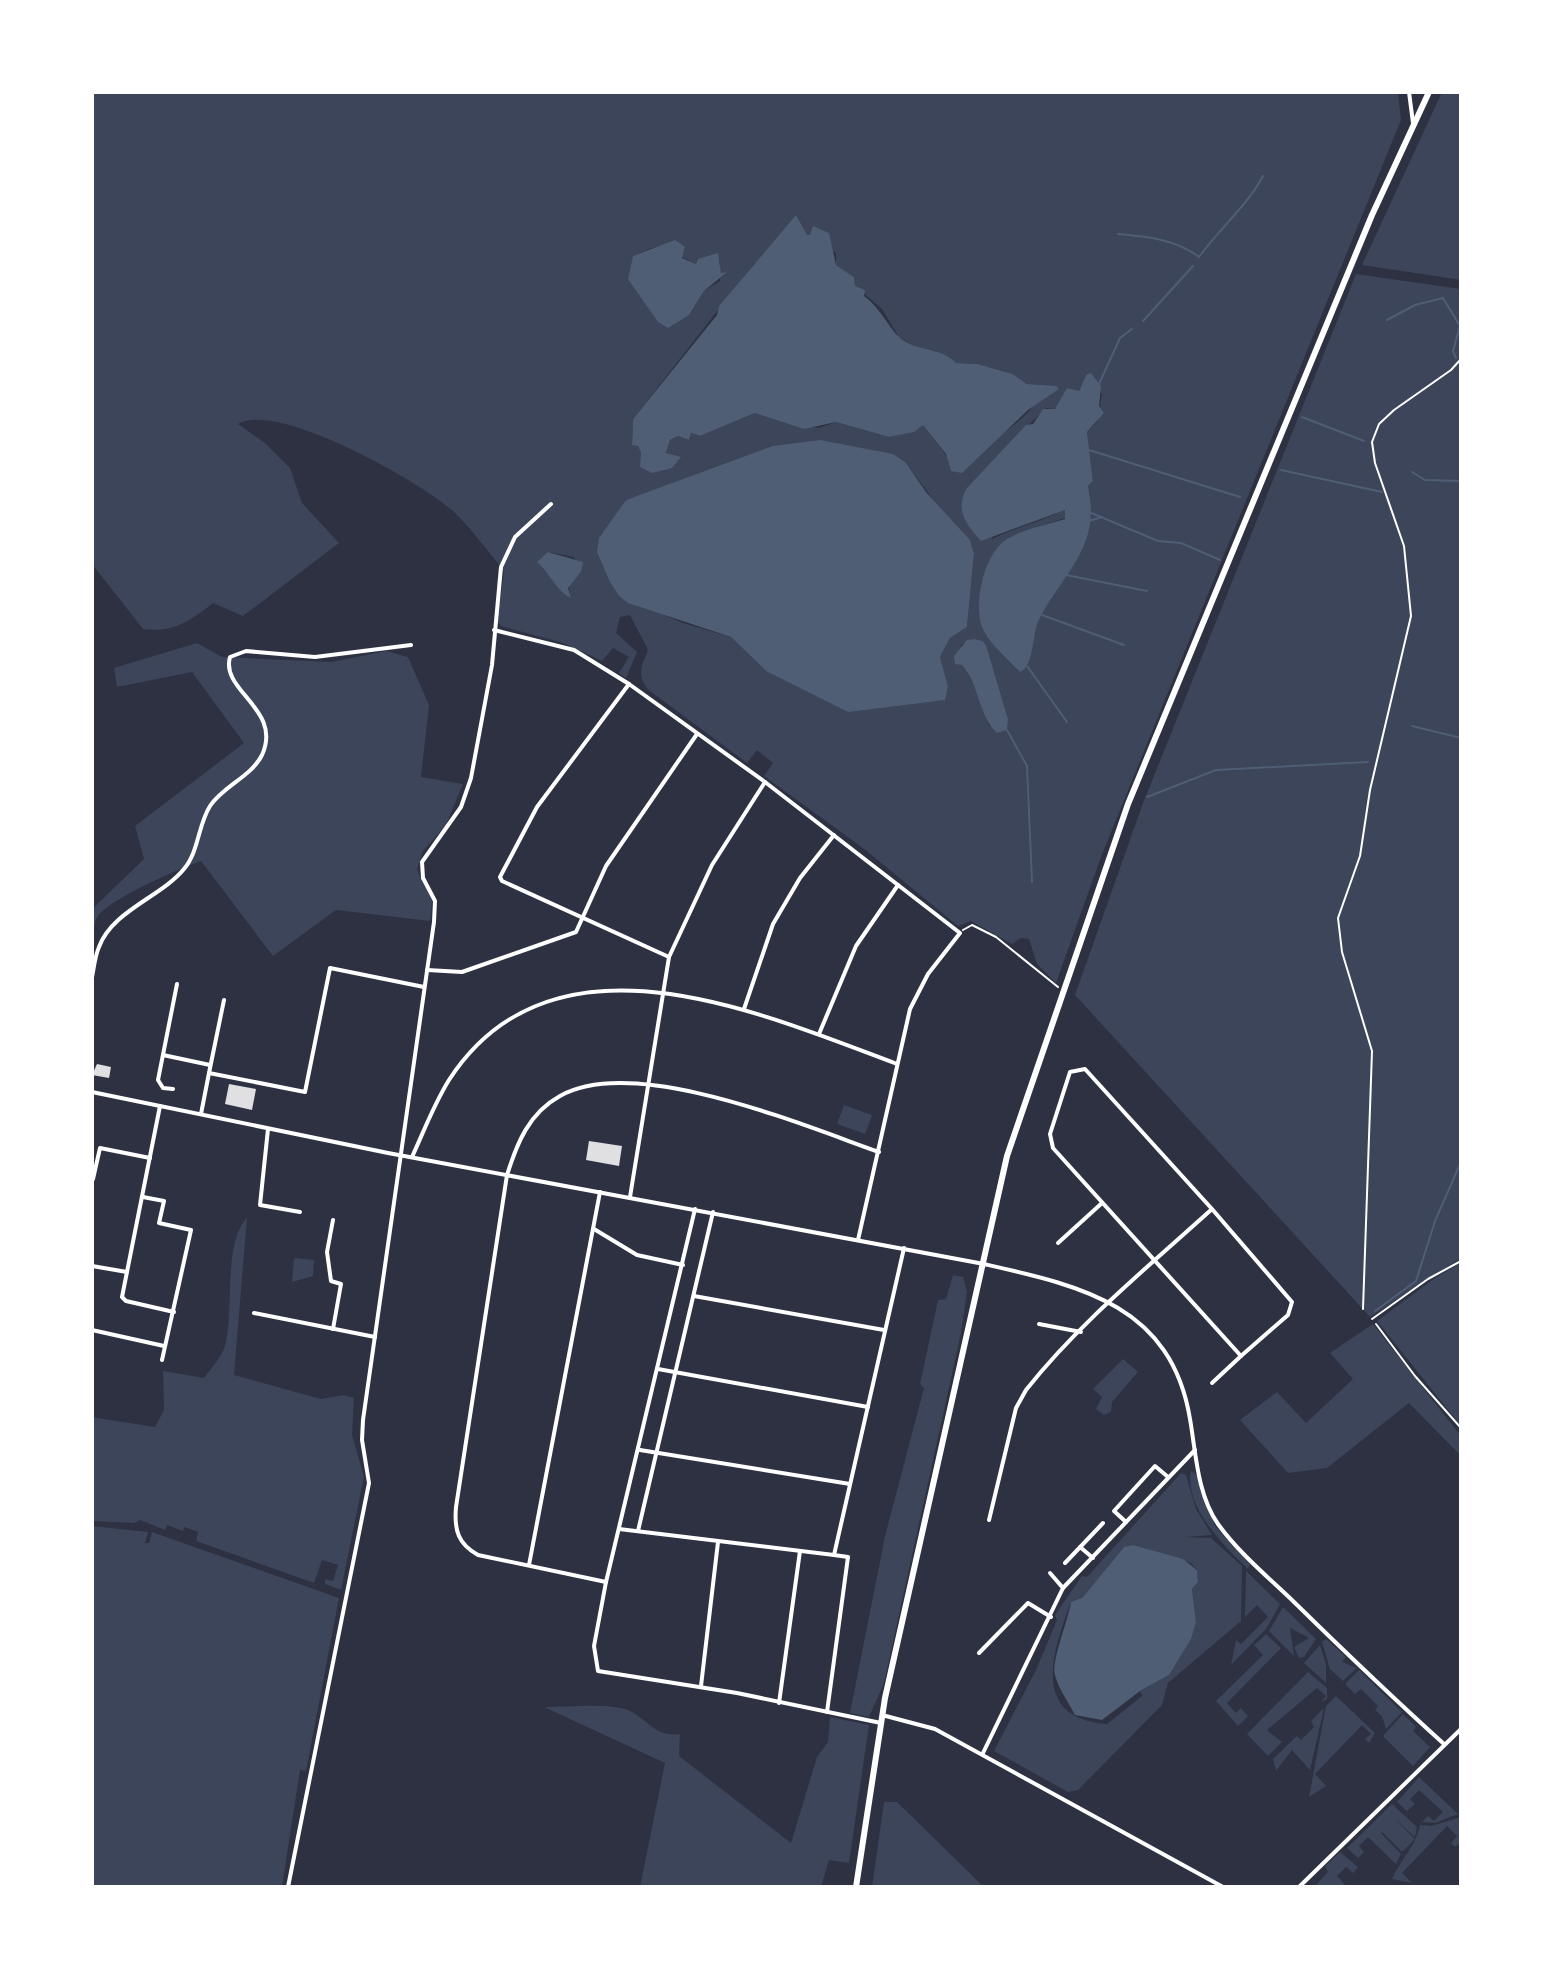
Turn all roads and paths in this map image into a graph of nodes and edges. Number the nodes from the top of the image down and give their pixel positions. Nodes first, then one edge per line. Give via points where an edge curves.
1 (1409, 92) edge
2 (1429, 92) edge
3 (1413, 123) junction
4 (1461, 359) edge
5 (551, 504) dead end
6 (494, 630) junction
7 (411, 645) dead end
8 (629, 684) junction
9 (698, 734) junction
10 (765, 782) junction
11 (834, 835) junction
12 (898, 885) junction
13 (582, 917) junction
14 (960, 933) junction
15 (669, 957) junction
16 (427, 970) junction
17 (92, 977) edge
18 (177, 984) dead end
19 (424, 987) junction
20 (1063, 988) junction
21 (662, 991) junction
22 (224, 1000) dead end
23 (744, 1009) junction
24 (819, 1035) junction
25 (163, 1055) junction
26 (897, 1064) junction
27 (210, 1065) junction
28 (209, 1073) junction
29 (650, 1085) junction
30 (173, 1089) dead end
31 (92, 1092) edge
32 (160, 1106) junction
33 (201, 1114) junction
34 (268, 1129) junction
35 (879, 1152) junction
36 (402, 1155) junction
37 (412, 1157) junction
38 (150, 1158) junction
39 (93, 1175) edge
40 (507, 1175) junction
41 (600, 1192) junction
42 (142, 1197) junction
43 (630, 1197) junction
44 (1102, 1203) junction
45 (695, 1209) junction
46 (1212, 1209) junction
47 (300, 1212) dead end
48 (713, 1212) junction
49 (333, 1220) dead end
50 (594, 1229) junction
51 (858, 1240) junction
52 (1058, 1243) dead end
53 (904, 1248) junction
54 (1154, 1261) junction
55 (1461, 1261) edge
56 (984, 1264) junction
57 (683, 1265) junction
58 (92, 1266) edge
59 (127, 1272) junction
60 (693, 1295) junction
61 (1110, 1301) junction
62 (1363, 1309) dead end
63 (174, 1312) junction
64 (254, 1313) dead end
65 (1372, 1319) joint
66 (1039, 1324) dead end
67 (333, 1329) junction
68 (92, 1330) edge
69 (884, 1330) junction
70 (1081, 1332) junction
71 (375, 1337) junction
72 (165, 1346) junction
73 (1241, 1356) junction
74 (162, 1360) dead end
75 (658, 1369) junction
76 (676, 1373) junction
77 (1212, 1383) dead end
78 (868, 1407) junction
79 (1461, 1428) edge
80 (640, 1450) junction
81 (1195, 1450) junction
82 (658, 1452) junction
83 (1169, 1477) junction
84 (850, 1484) junction
85 (989, 1520) dead end
86 (1126, 1522) junction
87 (1103, 1523) dead end
88 (619, 1529) junction
89 (638, 1531) junction
90 (718, 1542) junction
91 (1080, 1547) junction
92 (800, 1551) junction
93 (834, 1555) junction
94 (1093, 1558) junction
95 (1065, 1563) dead end
96 (529, 1565) junction
97 (1050, 1573) dead end
98 (606, 1582) junction
99 (1063, 1588) junction
100 (1051, 1617) junction
101 (979, 1653) dead end
102 (701, 1686) junction
103 (779, 1704) junction
104 (827, 1713) junction
105 (881, 1719) junction
106 (1461, 1729) edge
107 (1444, 1744) junction
108 (983, 1753) junction
109 (288, 1887) edge
110 (856, 1887) edge
111 (1223, 1887) edge
112 (1299, 1887) edge

1 - 3 street
2 - 3 main road
3 - 20 main road via 1167,706
4 - 62 path via 1394,410 1374,435 1375,463 1407,562 1411,616 1360,856 1338,918 1342,952 1372,1051
5 - 6 street via 508,550
6 - 8 street via 574,650
6 - 16 street via 471,778 461,807 422,862 423,878 435,901
7 - 17 street via 315,657 246,651 230,657 231,675 265,726 265,747 253,768 209,807 194,852 181,872 112,926 99,945
8 - 9 street
8 - 13 street via 537,807 500,877
9 - 10 street
9 - 13 street via 625,836
10 - 11 street
10 - 15 street via 712,865
11 - 12 street
11 - 23 street via 773,924
12 - 14 street
12 - 24 street via 856,946
13 - 15 street
13 - 16 street via 572,935 462,972
14 - 20 path via 967,926 979,928
14 - 26 street via 918,990
15 - 21 street
16 - 19 street
18 - 25 street
19 - 28 street via 330,968 305,1092
19 - 36 street
20 - 56 main road via 1007,1156
21 - 23 street
21 - 29 street
21 - 37 street via 602,990 571,996 509,1022 450,1078
22 - 27 street
23 - 24 street
24 - 26 street
25 - 27 street
25 - 30 street via 158,1080 163,1088
26 - 35 street
27 - 28 street
28 - 33 street
29 - 35 street via 741,1105
29 - 40 street via 598,1083 558,1097 528,1124
29 - 43 street
31 - 32 street
32 - 33 street
32 - 38 street
33 - 34 street
34 - 36 street
34 - 47 street via 260,1205
35 - 51 street
36 - 37 street
36 - 71 street
37 - 40 street
38 - 39 street via 100,1148
38 - 42 street
40 - 41 street
40 - 96 street via 455,1520 459,1539 469,1550
41 - 43 street
41 - 50 street
42 - 59 street
42 - 63 street via 164,1201 159,1223 191,1230
43 - 45 street
44 - 46 street via 1053,1148 1050,1134 1070,1072 1085,1069
44 - 52 street
44 - 54 street
45 - 48 street
45 - 57 street
46 - 54 street
46 - 73 street via 1292,1302 1288,1315
48 - 51 street
48 - 60 street
49 - 67 street via 327,1252 331,1281 341,1284
50 - 57 street via 637,1255
50 - 96 street
51 - 53 street
53 - 56 street
53 - 69 street
54 - 61 street
54 - 73 street
55 - 65 lane
56 - 61 street via 1067,1284
56 - 105 main road
57 - 75 street
58 - 59 street
59 - 63 street via 122,1297 126,1301
60 - 69 street
60 - 76 street
61 - 70 street
61 - 81 street via 1133,1315 1169,1356 1184,1390
63 - 72 street
64 - 67 street
65 - 79 path
66 - 70 street
67 - 71 street
68 - 72 street
69 - 78 street
70 - 85 street via 1038,1375 1016,1408
71 - 109 street via 362,1430 369,1483
72 - 74 street
73 - 77 street
75 - 76 street
75 - 80 street
76 - 78 street
76 - 82 street
78 - 84 street
80 - 82 street
80 - 88 street
81 - 83 street
81 - 107 street via 1205,1499 1231,1540
82 - 84 street
82 - 89 street
83 - 86 street
83 - 86 street via 1155,1466 1114,1511
84 - 93 street
86 - 94 street
87 - 91 street
88 - 89 street
88 - 98 street
89 - 90 street
90 - 92 street
90 - 102 street
91 - 94 street
91 - 95 street
92 - 93 street
92 - 103 street
93 - 104 street via 848,1557
94 - 99 street
96 - 98 street
97 - 99 street
98 - 102 street via 594,1646 598,1671
99 - 100 street
100 - 101 street via 1028,1603
100 - 108 street
102 - 103 street
103 - 104 street
104 - 105 street
105 - 108 street via 935,1729
105 - 110 main road
106 - 107 street
107 - 112 street
108 - 111 street

